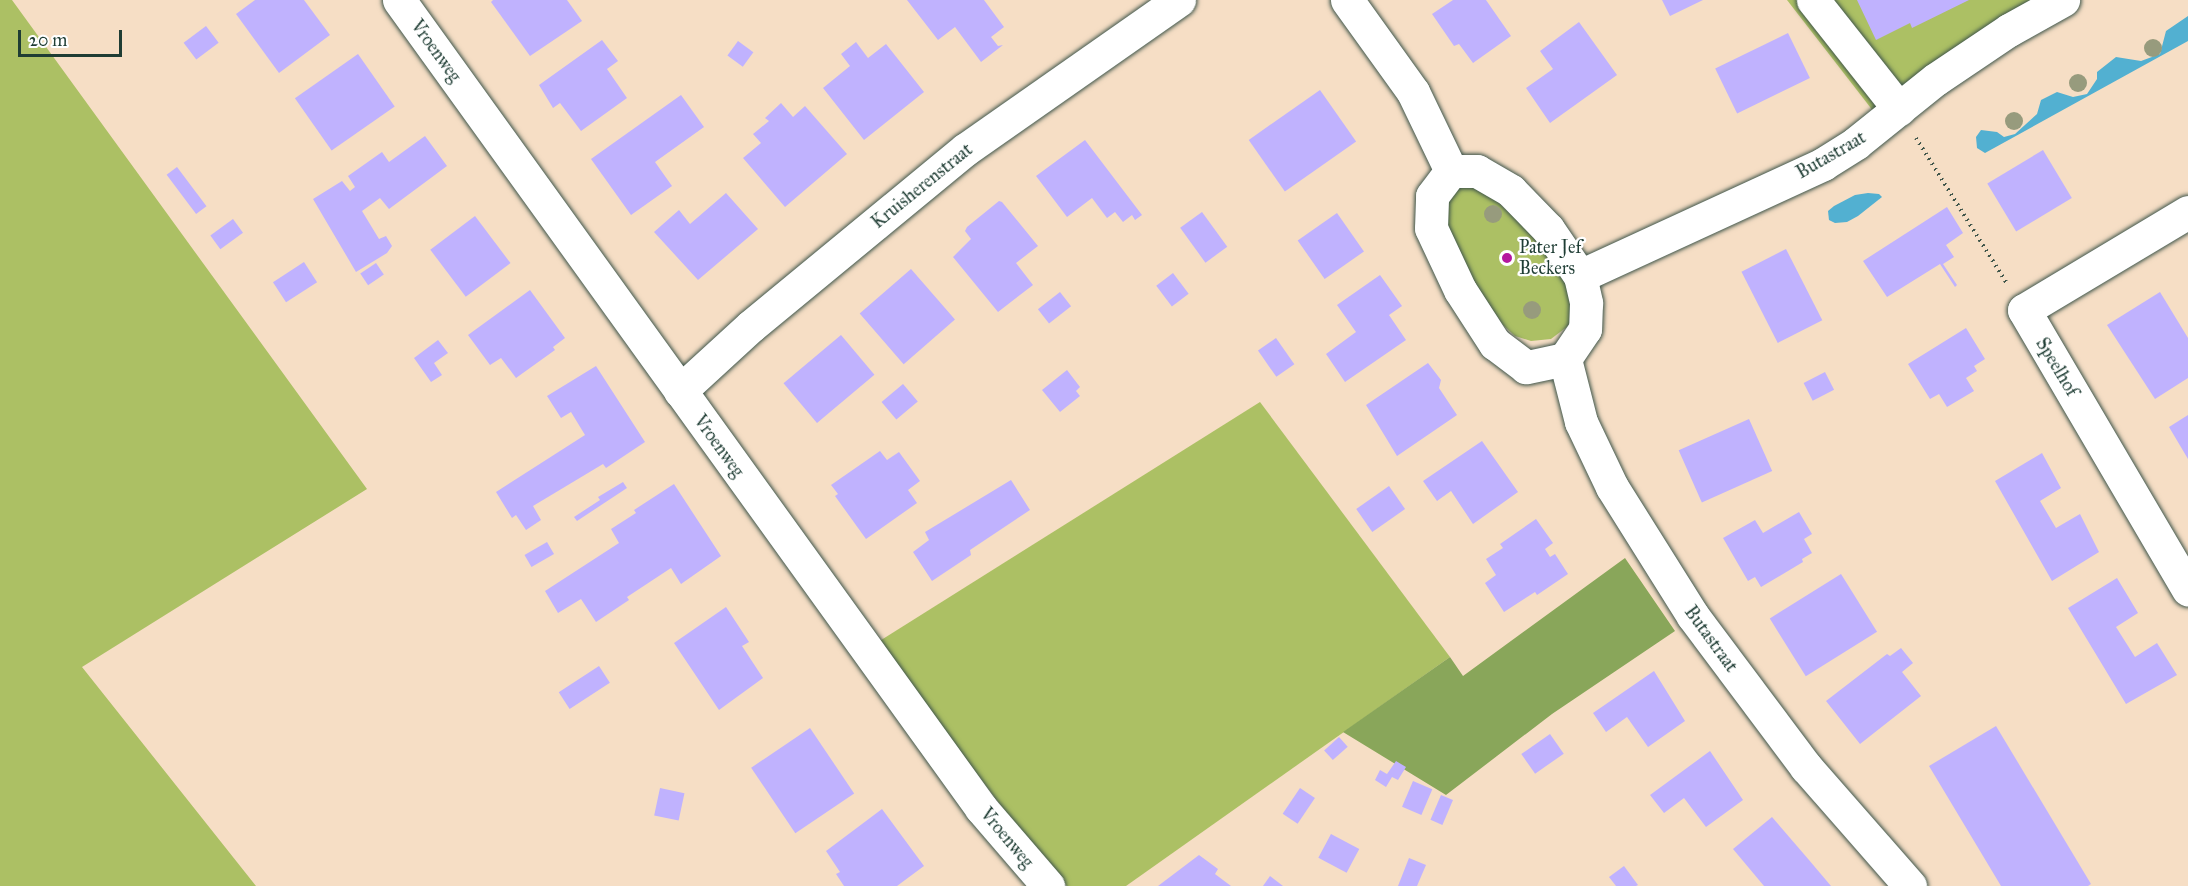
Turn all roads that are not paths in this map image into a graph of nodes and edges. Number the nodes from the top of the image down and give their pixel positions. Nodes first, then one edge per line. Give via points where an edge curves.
1 (399, 0) edge
2 (1179, 0) edge
3 (1347, 0) edge
4 (1813, 0) edge
5 (2063, 0) edge
6 (1899, 109) junction
7 (1451, 171) junction
8 (2188, 212) edge
9 (1580, 276) junction
10 (1565, 359) junction
11 (680, 392) junction
12 (2188, 589) edge
13 (1048, 886) edge
14 (1910, 886) edge

1 - 11 street, Vroenweg
2 - 11 street, Kruisherenstraat via 966,149 751,326
3 - 7 street via 1413,92
4 - 6 street
5 - 6 street, Butastraat via 1999,36 1935,79
6 - 9 street, Butastraat via 1822,164
7 - 9 street via 1477,171 1511,191 1548,229
7 - 10 street via 1432,196 1431,228 1460,290 1495,344 1526,367
8 - 12 street, Speelhof via 2024,310
9 - 10 street via 1586,303 1585,329
10 - 14 street, Butastraat via 1581,422 1612,487 1693,616 1806,767
11 - 13 street, Vroenweg via 981,808

